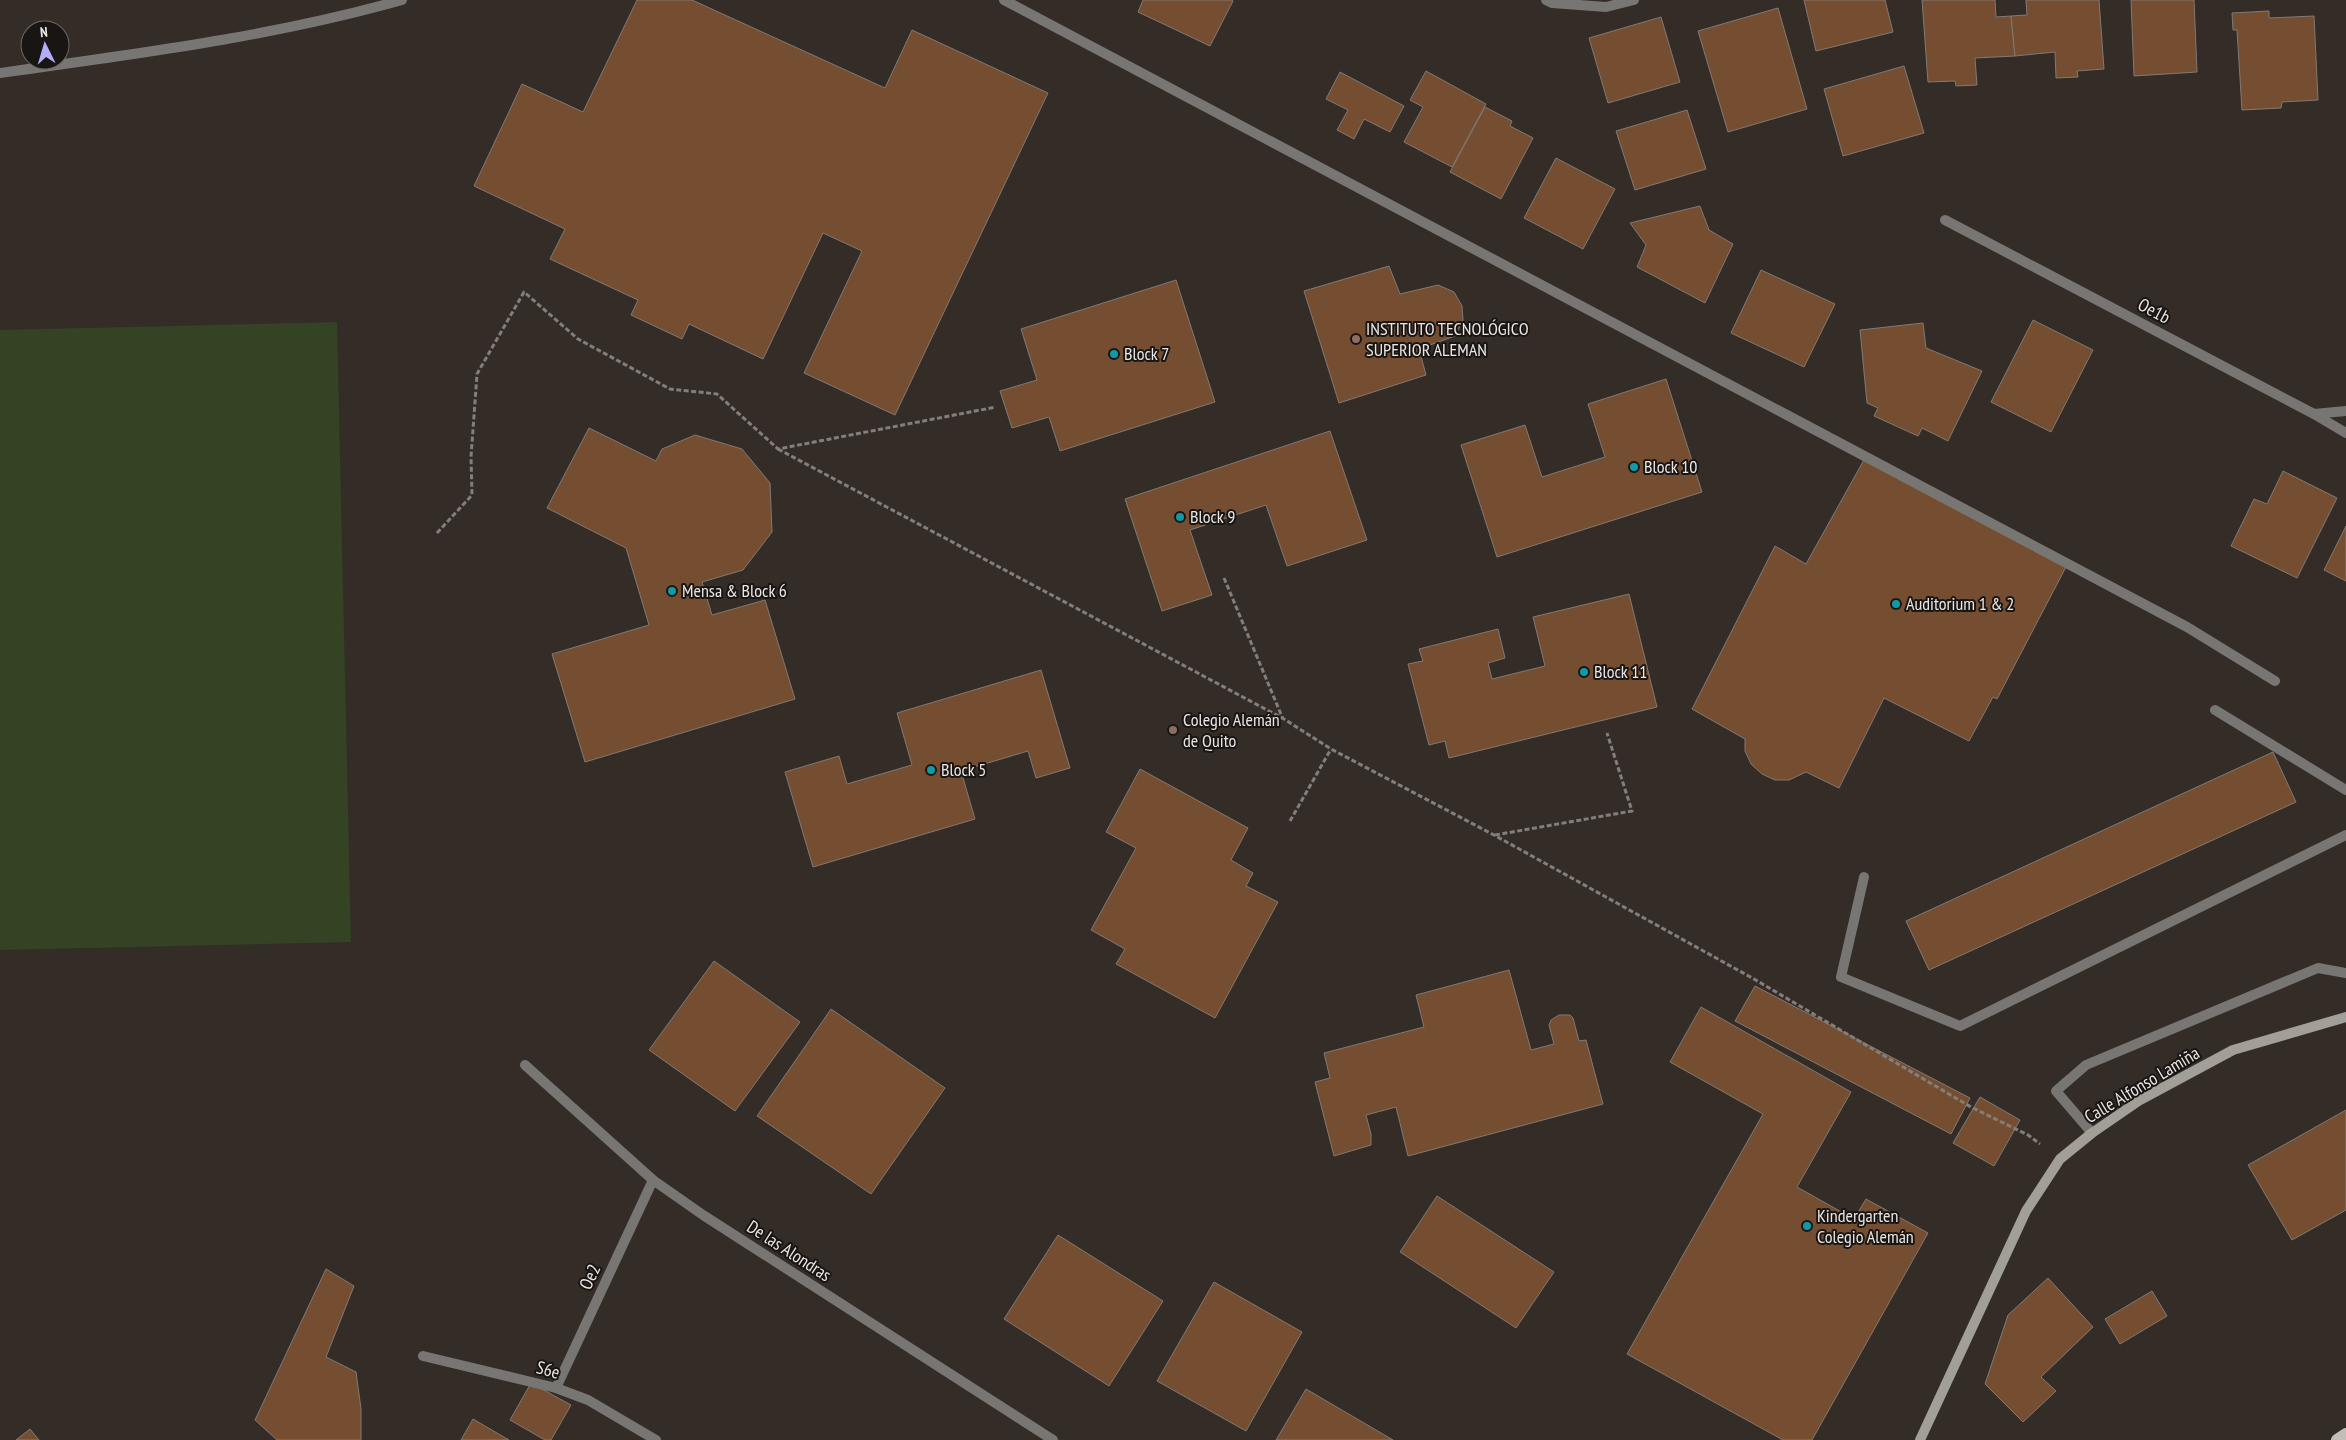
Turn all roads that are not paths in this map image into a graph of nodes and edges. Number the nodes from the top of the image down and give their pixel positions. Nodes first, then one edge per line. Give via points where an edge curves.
1 (402, 0) edge
2 (1004, 0) edge
3 (1634, 0) edge
4 (1550, 1) edge
5 (0, 73) edge
6 (1945, 220) dead end
7 (2346, 411) edge
8 (2314, 414) junction
9 (2346, 433) edge
10 (2274, 681) dead end
11 (2215, 710) dead end
12 (2346, 790) edge
13 (2346, 836) edge
14 (1864, 877) dead end
15 (2346, 973) edge
16 (2346, 1016) edge
17 (525, 1065) dead end
18 (2092, 1133) junction
19 (654, 1180) junction
20 (422, 1356) dead end
21 (556, 1388) junction
22 (2346, 1434) edge
23 (656, 1440) edge
24 (1053, 1440) edge
25 (1920, 1440) edge
26 (2337, 1440) edge

1 - 5 lane via 262,34
2 - 10 lane via 2187,627
3 - 4 lane via 1606,8
6 - 8 lane, Oe1b
7 - 8 lane
8 - 9 lane, Oe1b
11 - 12 lane
13 - 14 lane via 1960,1026 1841,977
15 - 18 lane via 2318,968 2086,1065 2056,1091
16 - 18 street, Calle Alfonso Lamiña via 2233,1050 2140,1100
17 - 19 lane, De las Alondras
18 - 25 street, Calle Alfonso Lamiña via 2060,1159 2026,1211
19 - 21 lane, Oe2
19 - 24 lane, De las Alondras
20 - 21 lane, S6e
21 - 23 lane, S6e via 588,1400
22 - 26 main road

